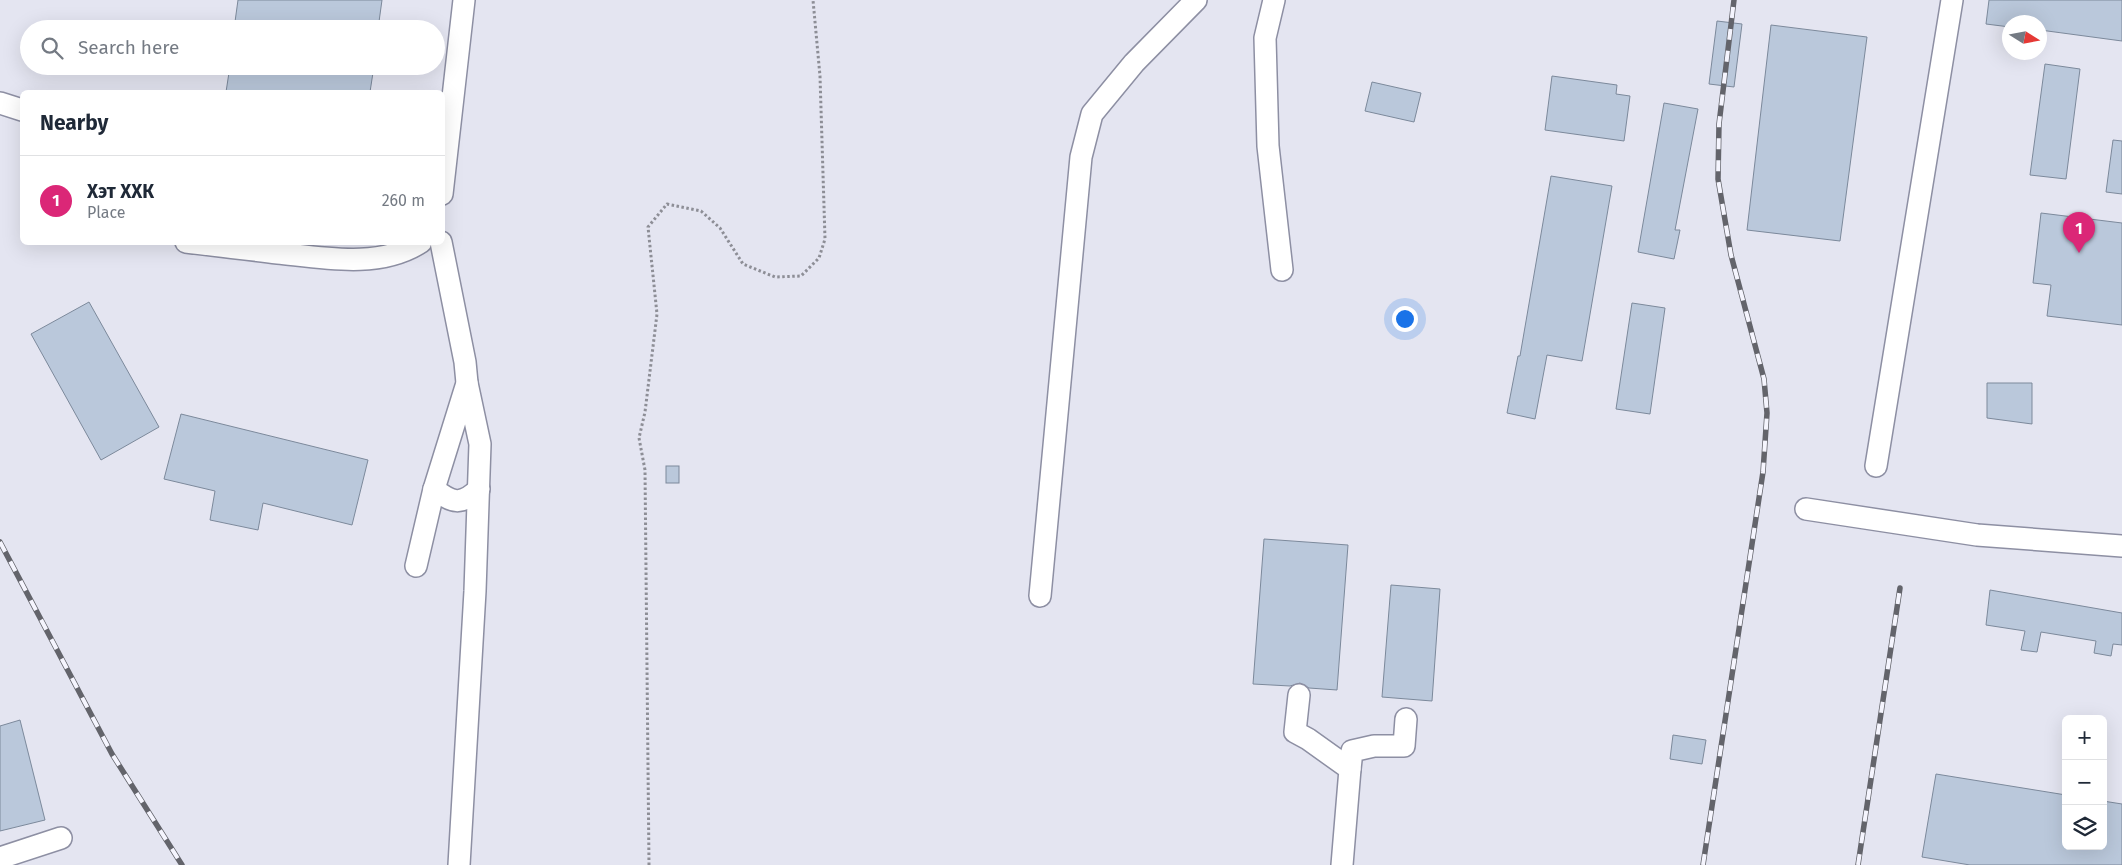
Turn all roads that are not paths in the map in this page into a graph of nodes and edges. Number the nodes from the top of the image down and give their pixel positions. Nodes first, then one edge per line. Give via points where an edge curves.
1 (464, 0) edge
2 (1196, 0) edge
3 (1274, 0) edge
4 (1952, 0) edge
5 (0, 103) edge
6 (20, 109) edge
7 (445, 168) edge
8 (212, 245) edge
9 (416, 245) edge
10 (442, 245) edge
11 (1282, 270) dead end
12 (467, 383) junction
13 (1876, 466) dead end
14 (434, 489) junction
15 (479, 489) junction
16 (1806, 509) dead end
17 (2122, 546) edge
18 (416, 566) dead end
19 (1040, 596) dead end
20 (1299, 695) dead end
21 (1406, 719) dead end
22 (1350, 769) junction
23 (61, 838) dead end
24 (0, 858) edge
25 (459, 865) edge
26 (1342, 865) edge

1 - 7 lane
2 - 19 lane via 1134,63 1092,114 1090,121 1081,157
3 - 11 lane via 1266,38 1268,146
4 - 13 lane
5 - 6 lane
8 - 9 lane via 341,260 382,257
10 - 12 lane
12 - 14 lane
12 - 15 lane via 480,444
14 - 15 lane via 446,498 462,501
14 - 18 lane
15 - 25 lane
16 - 17 lane via 1977,535
20 - 22 lane via 1294,732 1308,738
21 - 22 lane via 1404,746 1374,746 1352,751
22 - 26 lane
23 - 24 lane

